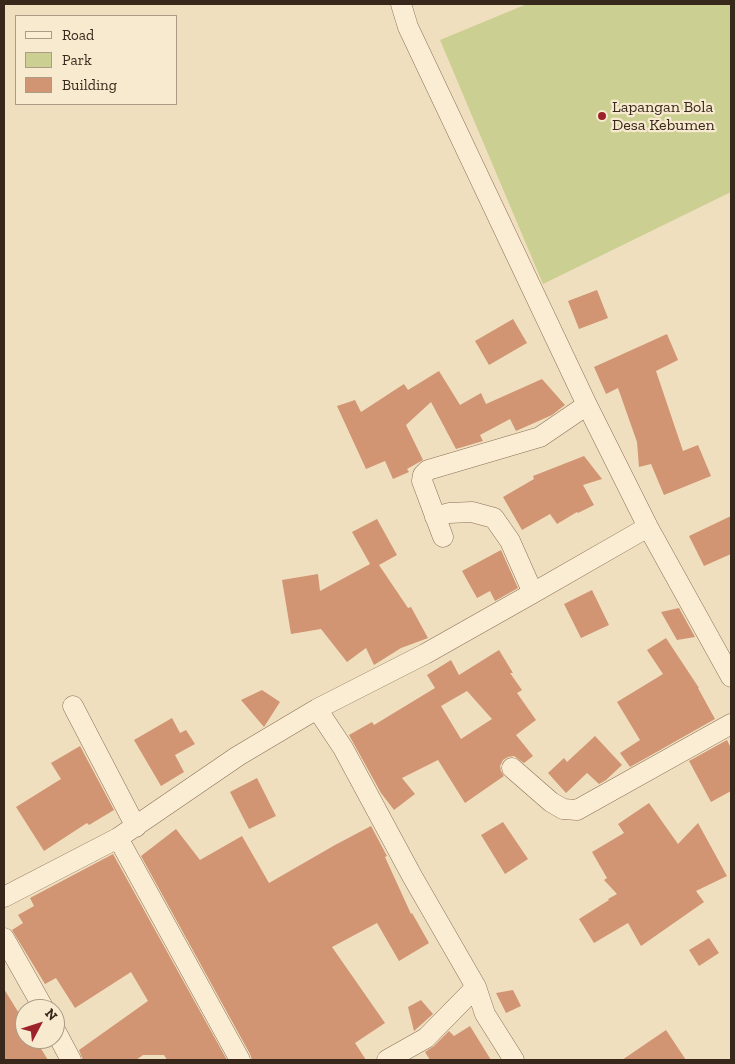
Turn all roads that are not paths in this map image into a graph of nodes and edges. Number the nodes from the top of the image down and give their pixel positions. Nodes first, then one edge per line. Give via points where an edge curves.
1 (401, 4) edge
2 (587, 405) junction
3 (435, 517) junction
4 (648, 526) junction
5 (443, 537) dead end
6 (533, 593) junction
7 (731, 678) edge
8 (73, 706) dead end
9 (317, 709) junction
10 (731, 724) edge
11 (512, 768) dead end
12 (136, 827) junction
13 (118, 838) junction
14 (4, 897) edge
15 (4, 938) edge
16 (476, 987) junction
17 (38, 999) edge
18 (65, 1049) edge
19 (71, 1060) edge
20 (240, 1060) edge
21 (387, 1060) edge
22 (514, 1060) edge

1 - 2 street via 408,27
2 - 3 street via 540,438 428,470 422,481
2 - 4 street
3 - 5 street
3 - 6 street via 472,512 494,518 510,541
4 - 6 street
4 - 7 street
6 - 9 street via 425,654
8 - 12 street
9 - 12 street via 238,756
9 - 16 street via 343,748
10 - 11 street via 577,810 563,809 551,802
12 - 13 street
13 - 14 street
13 - 20 street
15 - 17 street
16 - 21 street via 426,1038
16 - 22 street via 485,1014
18 - 19 street

